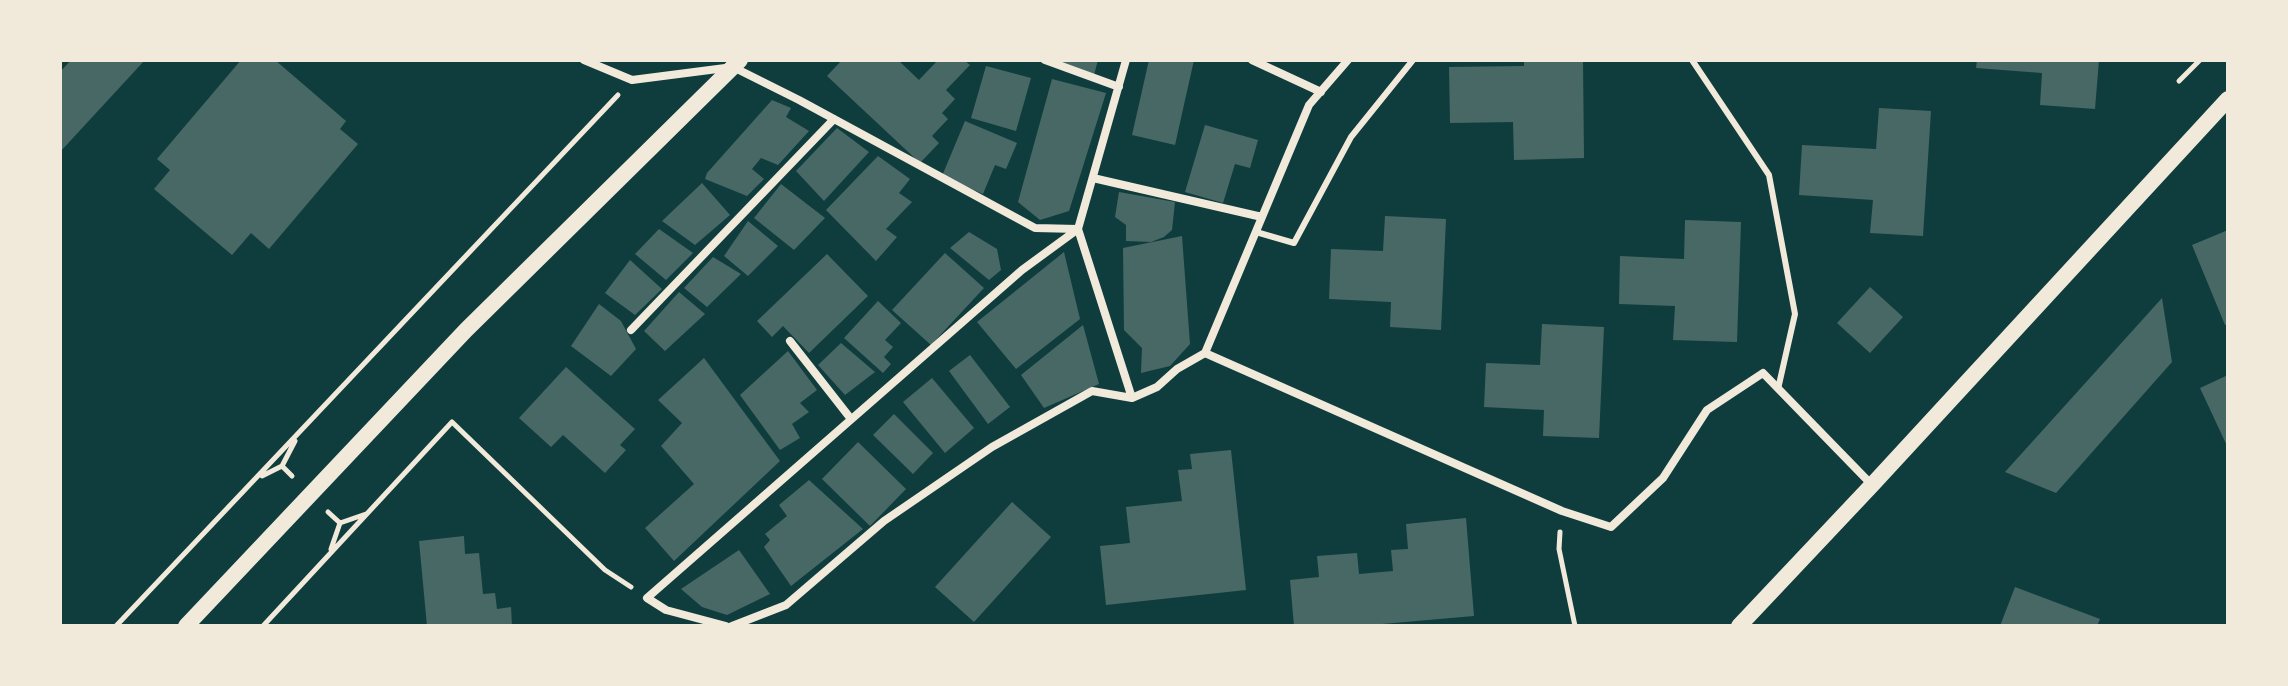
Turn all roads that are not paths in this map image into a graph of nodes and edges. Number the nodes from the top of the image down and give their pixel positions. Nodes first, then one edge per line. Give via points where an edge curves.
1 (584, 60) edge
2 (1045, 60) edge
3 (1126, 60) edge
4 (1252, 60) edge
5 (1348, 60) edge
6 (1413, 60) edge
7 (1692, 60) edge
8 (736, 64) edge
9 (1119, 87) junction
10 (1321, 92) junction
11 (2228, 99) edge
12 (834, 119) junction
13 (1093, 178) junction
14 (1262, 217) junction
15 (1078, 229) junction
16 (1256, 232) junction
17 (631, 330) dead end
18 (790, 341) dead end
19 (1205, 353) junction
20 (1778, 389) junction
21 (1132, 398) junction
22 (851, 419) junction
23 (1872, 485) junction
24 (186, 626) edge
25 (729, 626) edge
26 (1739, 626) edge

1 - 8 street via 632,80
2 - 9 street
3 - 9 street
4 - 10 street
5 - 10 street
6 - 16 lane via 1351,137 1294,243
7 - 20 lane via 1769,175 1795,314
8 - 12 street
8 - 24 main road via 466,330
9 - 13 street
10 - 14 street via 1309,105
11 - 23 main road
12 - 15 street via 1035,228
12 - 17 street
13 - 14 street
13 - 15 street
14 - 16 street
15 - 21 street
15 - 22 street via 1022,270
16 - 19 street
18 - 22 street
19 - 20 street via 1562,511 1611,527 1663,478 1707,410 1763,373
19 - 21 street
20 - 23 street
21 - 25 street via 1092,391 1004,440 884,521 786,605
22 - 25 street via 647,598 666,610
23 - 26 main road

